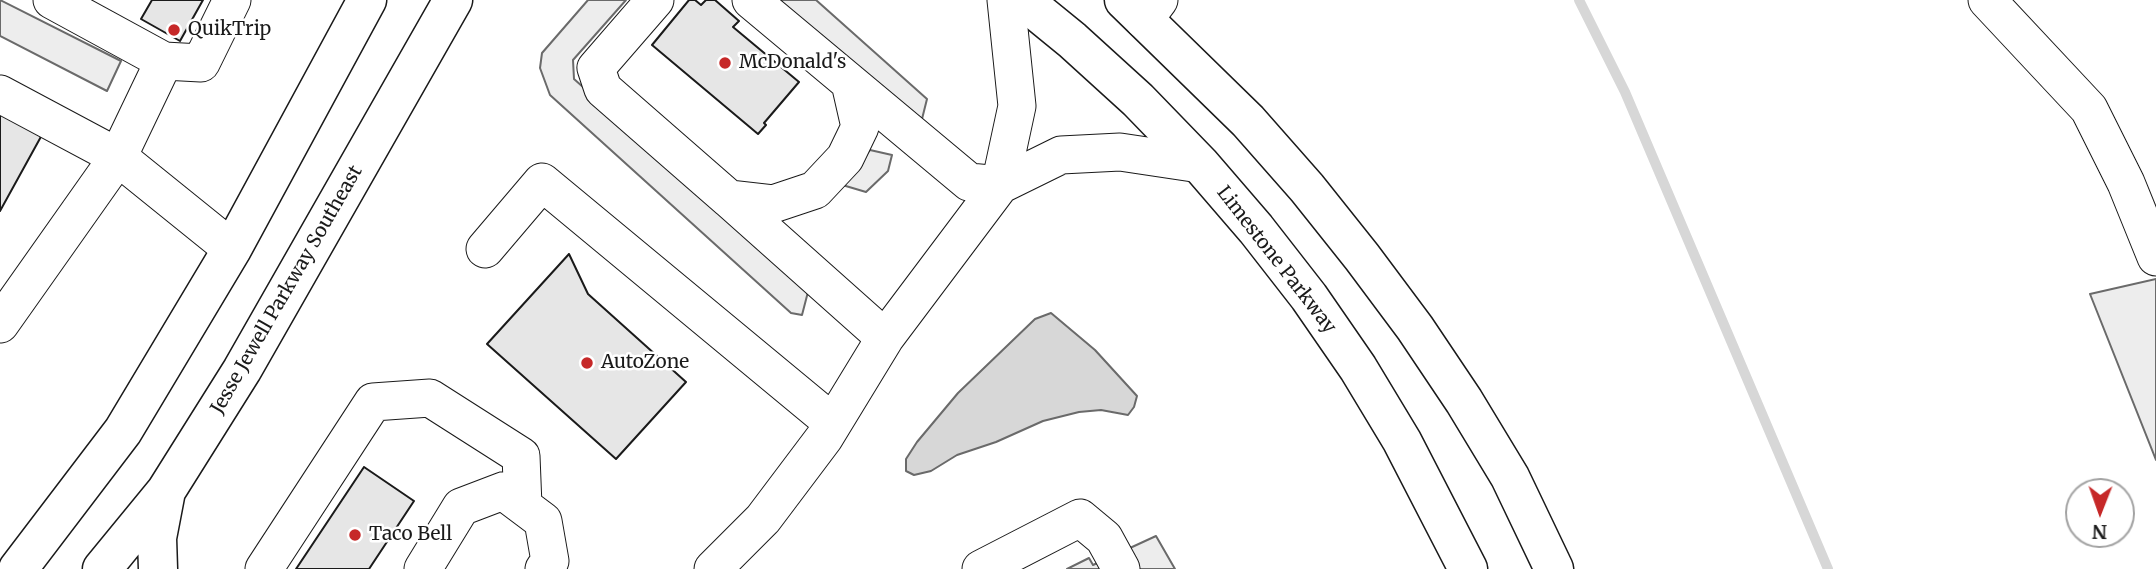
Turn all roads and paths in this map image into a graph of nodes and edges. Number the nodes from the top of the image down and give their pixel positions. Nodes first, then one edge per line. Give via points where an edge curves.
1 (52, 0) edge
2 (232, 0) edge
3 (367, 0) edge
4 (453, 0) edge
5 (655, 0) edge
6 (751, 0) edge
7 (1006, 0) edge
8 (1023, 0) edge
9 (1987, 0) edge
10 (1142, 7) edge
11 (105, 13) edge
12 (164, 61) junction
13 (850, 83) junction
14 (0, 94) edge
15 (118, 157) junction
16 (1200, 164) junction
17 (1000, 185) junction
18 (729, 199) junction
19 (232, 249) junction
20 (485, 249) dead end
21 (2156, 257) edge
22 (2, 315) edge
23 (885, 338) junction
24 (833, 423) junction
25 (166, 491) junction
26 (523, 506) junction
27 (18, 569) edge
28 (102, 569) edge
29 (158, 569) edge
30 (264, 569) edge
31 (423, 569) edge
32 (544, 569) edge
33 (713, 569) edge
34 (981, 569) edge
35 (1121, 569) edge
36 (1468, 569) edge
37 (1554, 569) edge

1 - 11 lane
2 - 12 lane via 201,63
3 - 19 main road
4 - 25 main road, Jesse Jewell Parkway Southeast via 242,370
5 - 18 lane via 596,68 603,89
6 - 13 lane
7 - 17 lane via 1017,106
8 - 16 main road, Limestone Parkway via 1138,100
9 - 21 lane via 2089,109
10 - 37 main road via 1307,188 1415,328 1510,477
11 - 12 lane
12 - 15 lane
13 - 17 lane via 969,182
13 - 18 lane via 860,127 845,158 815,190 773,204
14 - 15 lane
15 - 19 lane
15 - 22 lane
16 - 17 lane via 1120,152 1061,156
16 - 36 main road, Limestone Parkway via 1309,297 1358,368 1402,441
17 - 23 lane
18 - 23 lane
19 - 27 main road via 123,431
20 - 24 lane via 542,182
23 - 24 lane
24 - 33 lane via 763,519
25 - 28 main road, Jesse Jewell Parkway Southeast
25 - 29 main road via 157,538
26 - 30 lane via 521,456 430,398 373,402
26 - 31 lane via 503,491 461,507
26 - 32 lane via 543,521 550,561
34 - 35 lane via 1080,518 1104,538

